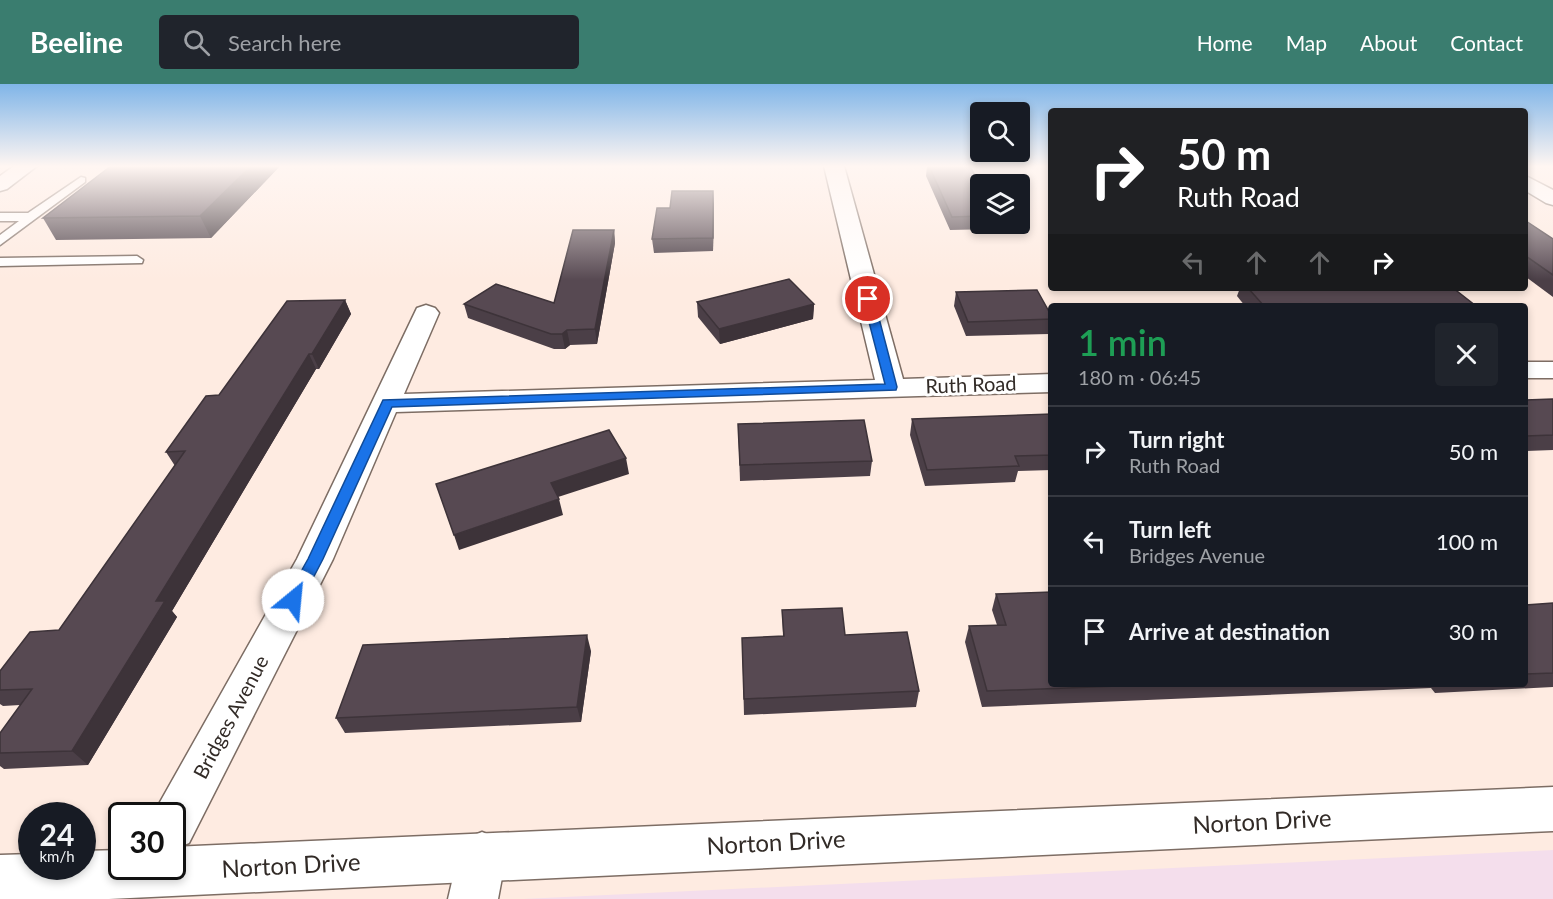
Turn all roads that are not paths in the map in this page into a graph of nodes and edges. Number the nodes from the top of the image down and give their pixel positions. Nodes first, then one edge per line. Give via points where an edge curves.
1 (49, 204) edge
2 (844, 204) edge
3 (31, 217) junction
4 (0, 218) edge
5 (0, 241) edge
6 (137, 260) dead end
7 (0, 262) edge
8 (426, 313) dead end
9 (1528, 370) edge
10 (1553, 370) edge
11 (1048, 383) edge
12 (891, 387) junction
13 (388, 403) junction
14 (185, 802) edge
15 (1553, 809) edge
16 (186, 871) edge
17 (108, 873) edge
18 (478, 878) edge
19 (0, 880) edge

1 - 3 lane
2 - 12 street
3 - 4 lane
3 - 5 lane
6 - 7 lane
8 - 13 street, Bridges Avenue
9 - 10 street
11 - 12 street, Ruth Road
12 - 13 street, Ruth Road
13 - 14 street, Bridges Avenue via 315,559
15 - 18 street, Norton Drive
16 - 18 street, Norton Drive
17 - 19 street, Norton Drive

